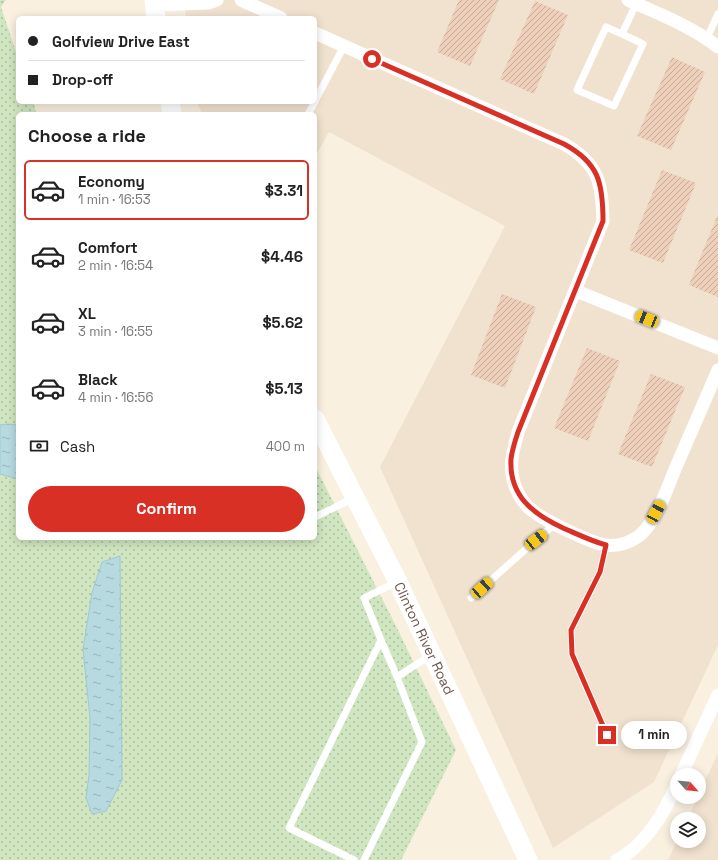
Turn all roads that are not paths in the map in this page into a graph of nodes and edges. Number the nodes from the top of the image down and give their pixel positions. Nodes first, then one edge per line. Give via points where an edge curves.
1 (217, 0) edge
2 (241, 0) edge
3 (632, 2) edge
4 (155, 8) edge
5 (718, 14) edge
6 (277, 16) edge
7 (317, 34) edge
8 (622, 34) junction
9 (706, 38) junction
10 (344, 46) junction
11 (718, 47) edge
12 (317, 98) edge
13 (576, 291) junction
14 (718, 348) edge
15 (718, 370) edge
16 (317, 423) edge
17 (355, 498) junction
18 (317, 516) edge
19 (555, 524) junction
20 (606, 545) junction
21 (398, 582) junction
22 (471, 598) dead end
23 (381, 640) junction
24 (431, 655) junction
25 (397, 677) junction
26 (718, 695) edge
27 (607, 735) dead end
28 (684, 768) edge
29 (670, 797) edge
30 (354, 860) edge
31 (364, 860) edge
32 (528, 860) edge
33 (617, 860) edge

1 - 4 street via 209,4
2 - 6 street
3 - 8 lane
3 - 9 street via 686,26
5 - 9 lane
7 - 10 street
8 - 8 lane via 644,44 614,106 577,90 606,26
9 - 11 street
10 - 12 lane
10 - 13 street via 564,144 584,156 596,173 602,188 603,221
13 - 14 street
13 - 19 street via 518,432 511,458 513,479 522,499 537,514
15 - 20 street via 662,500 649,524 629,542
16 - 17 street, Clinton River Road
17 - 18 lane
17 - 21 street, Clinton River Road
19 - 20 street
19 - 22 lane
20 - 27 lane via 600,572 571,630 572,654
21 - 23 lane via 364,598
21 - 24 street, Clinton River Road
23 - 25 lane
23 - 30 lane via 289,828
24 - 25 lane
24 - 32 street, Clinton River Road
25 - 31 lane via 422,742
26 - 28 street
29 - 33 street via 646,837

